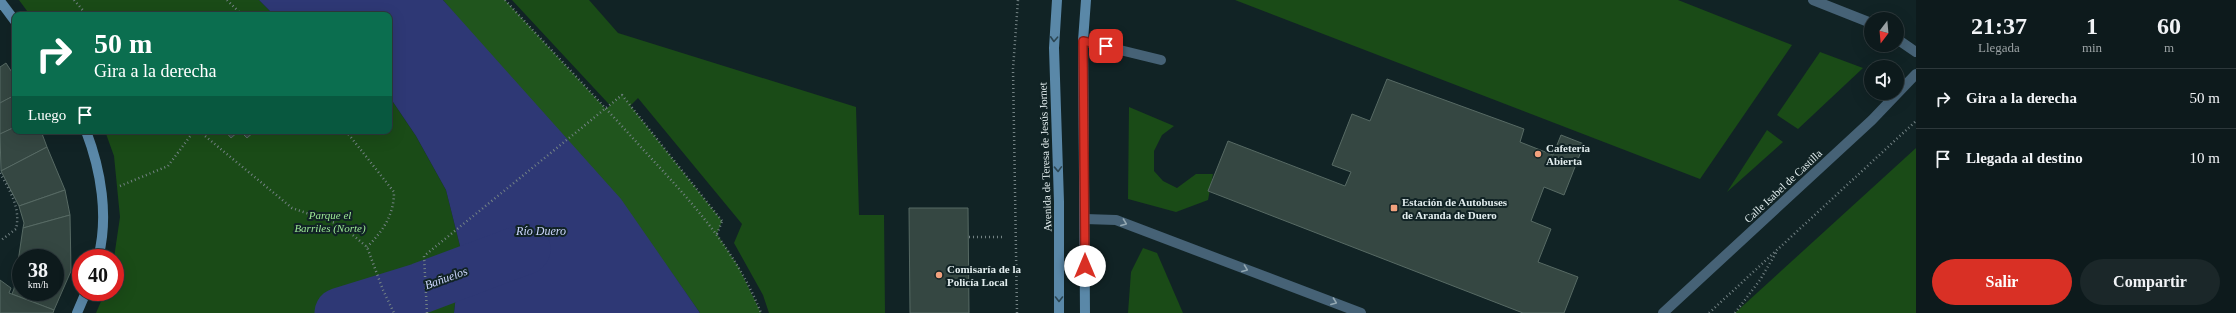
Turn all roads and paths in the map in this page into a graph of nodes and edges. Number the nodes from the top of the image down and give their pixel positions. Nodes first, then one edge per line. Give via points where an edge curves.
1 (74, 0) edge
2 (227, 0) edge
3 (505, 0) edge
4 (1018, 0) edge
5 (1057, 0) edge
6 (1086, 0) edge
7 (1813, 0) edge
8 (0, 1) edge
9 (84, 12) edge
10 (239, 12) edge
11 (12, 16) edge
12 (1864, 20) edge
13 (1083, 41) junction
14 (1904, 44) edge
15 (1916, 52) edge
16 (1161, 60) dead end
17 (1916, 74) edge
18 (1916, 121) edge
19 (87, 134) edge
20 (192, 134) edge
21 (203, 134) edge
22 (348, 134) edge
23 (0, 173) edge
24 (119, 186) dead end
25 (1085, 219) junction
26 (717, 234) junction
27 (969, 237) dead end
28 (1005, 237) dead end
29 (0, 241) edge
30 (367, 247) junction
31 (1779, 248) junction
32 (99, 249) edge
33 (82, 301) edge
34 (76, 313) edge
35 (394, 313) edge
36 (427, 313) edge
37 (761, 313) edge
38 (1017, 313) edge
39 (1059, 313) edge
40 (1085, 313) edge
41 (1361, 313) edge
42 (1663, 313) edge
43 (1709, 313) edge
44 (1735, 313) edge

1 - 9 path
2 - 10 path
3 - 26 path via 684,194
4 - 38 path via 1013,69
5 -> 39 street, Avenida de Teresa de Jesús Jornet via 1054,48 1059,202
6 - 13 street
7 - 12 street
8 - 11 street
13 - 16 street
13 - 25 street
14 - 15 street
17 - 42 street, Calle Isabel de Castilla via 1872,120
18 - 31 path
19 - 32 street via 102,193 103,213
20 - 24 path via 168,166
21 - 30 path via 292,208 335,223
22 - 30 path via 394,192 388,223
23 - 29 path via 11,192 19,218 16,229
25 - 40 street
25 -> 41 street via 1116,220
26 - 36 path, bridge via 722,221 622,95 424,256
26 - 37 path via 738,266
27 - 28 path
30 - 35 path
31 - 43 path
31 - 44 path via 1760,280
33 - 34 street

